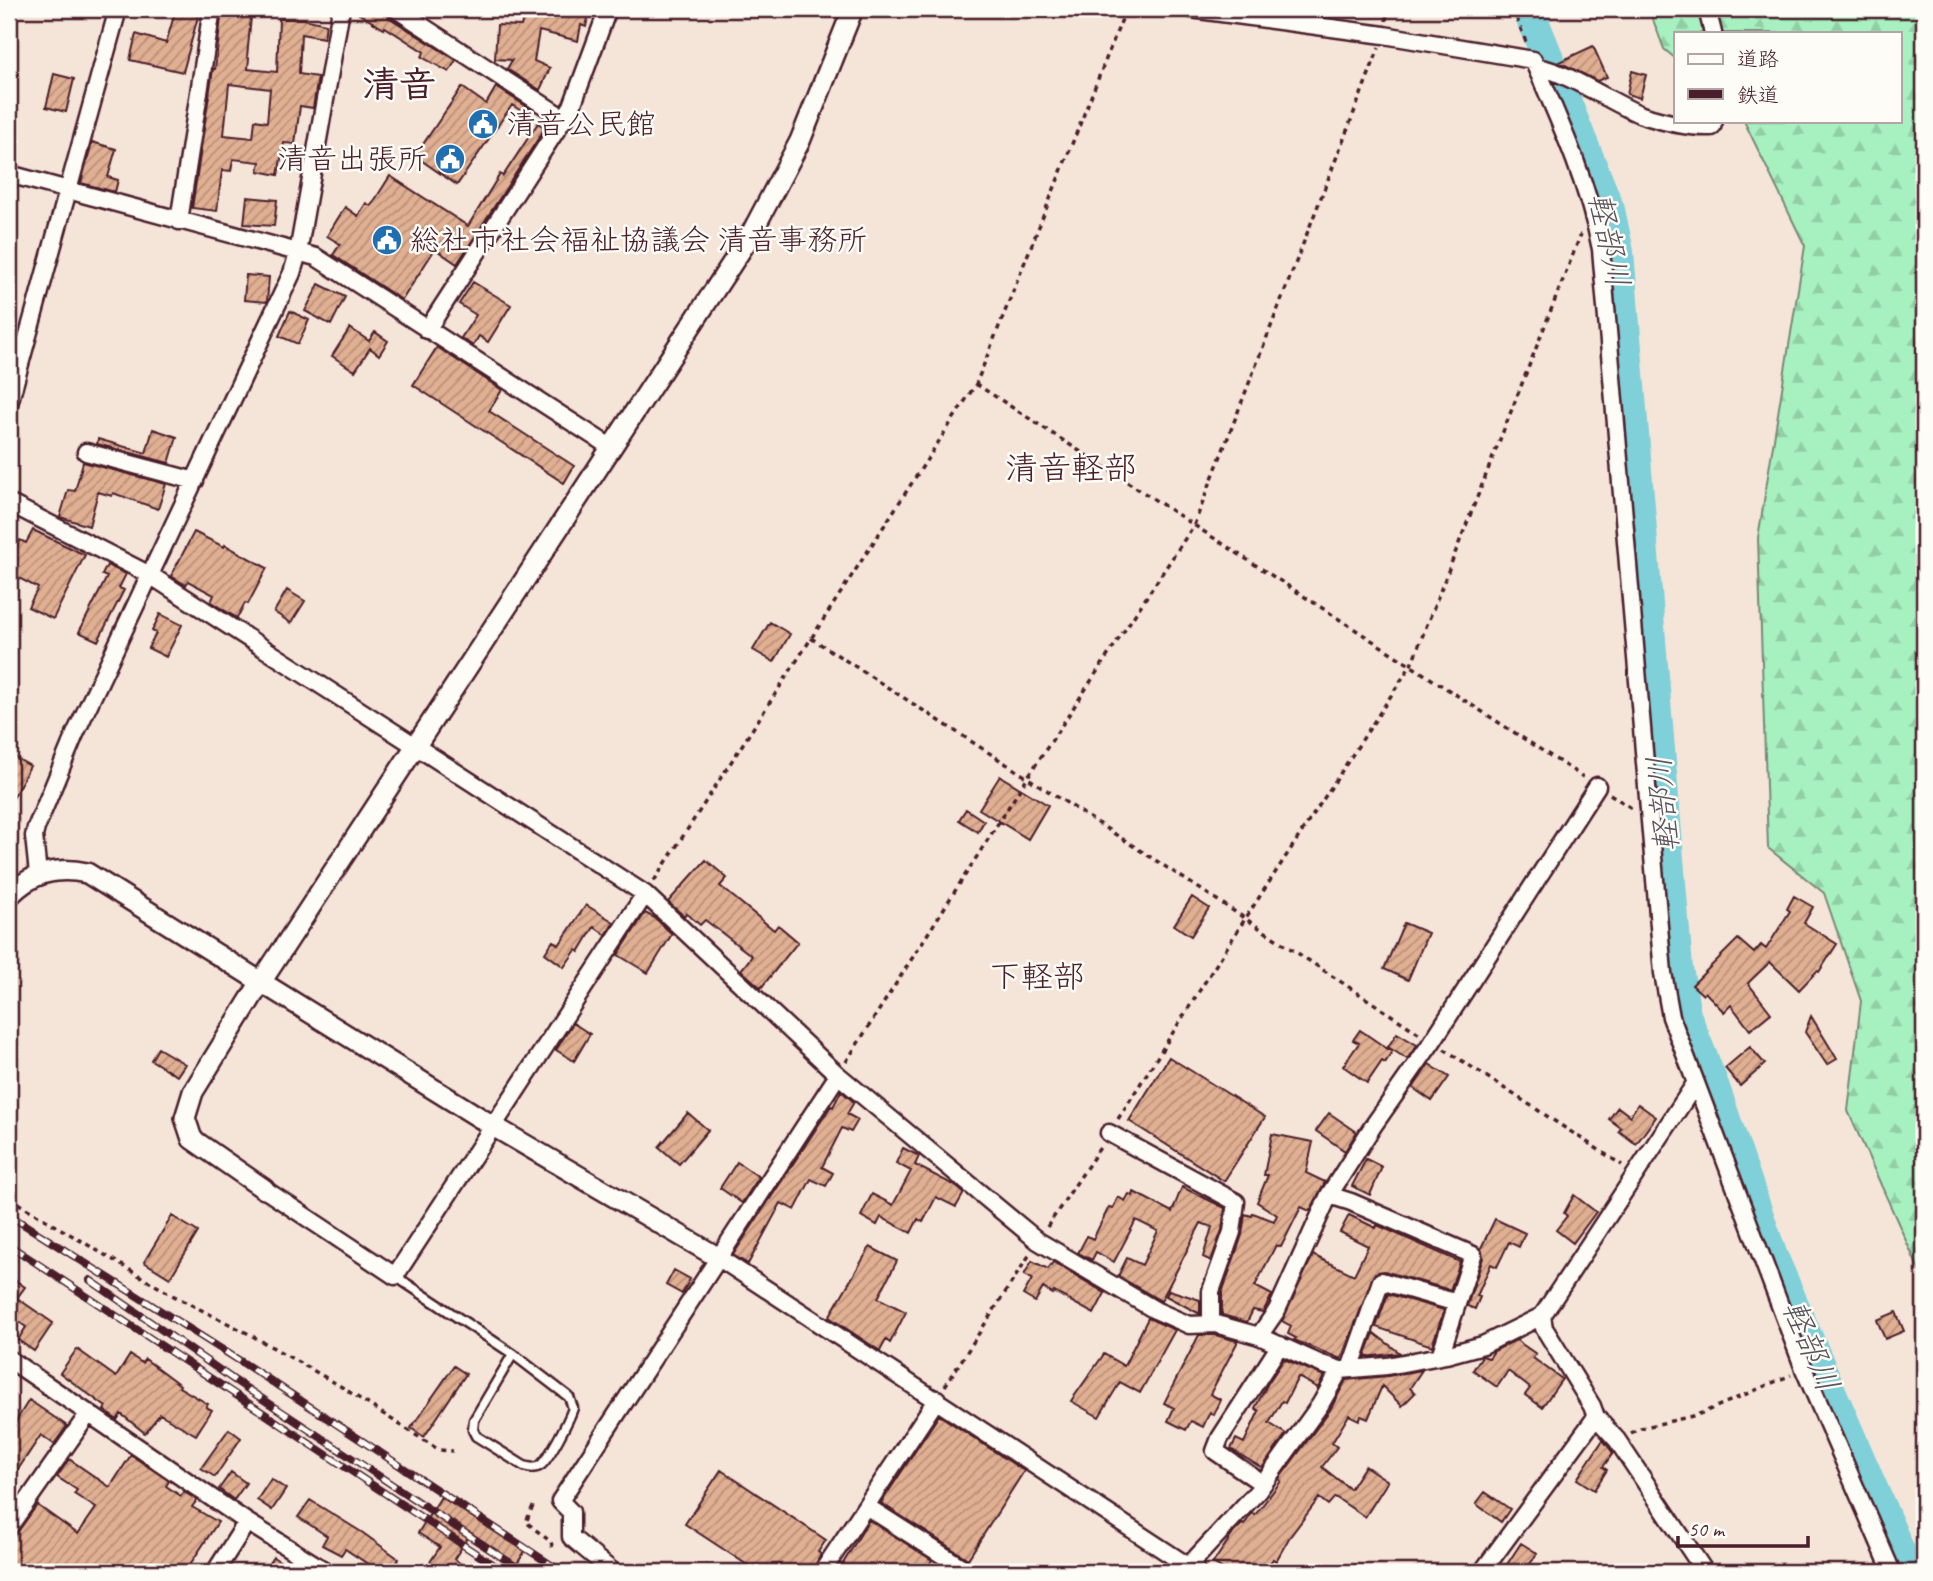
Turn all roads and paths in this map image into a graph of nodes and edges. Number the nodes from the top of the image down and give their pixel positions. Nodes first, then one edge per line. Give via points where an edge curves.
1 (118, 9) edge
2 (212, 9) edge
3 (341, 9) edge
4 (396, 9) edge
5 (608, 9) edge
6 (853, 9) edge
7 (1126, 9) edge
8 (1191, 9) edge
9 (1388, 9) edge
10 (1513, 9) edge
11 (1707, 9) edge
12 (1713, 32) edge
13 (1384, 35) junction
14 (1537, 65) junction
15 (565, 119) junction
16 (1714, 122) edge
17 (9, 174) edge
18 (67, 190) junction
19 (1593, 210) junction
20 (179, 221) junction
21 (298, 253) junction
22 (428, 330) junction
23 (976, 384) junction
24 (9, 404) edge
25 (612, 448) junction
26 (86, 452) dead end
27 (195, 481) junction
28 (9, 503) edge
29 (1194, 525) junction
30 (150, 575) junction
31 (811, 638) junction
32 (1411, 665) junction
33 (416, 747) junction
34 (1027, 778) junction
35 (1597, 786) junction
36 (1650, 820) junction
37 (38, 874) junction
38 (645, 894) junction
39 (9, 896) edge
40 (1245, 919) junction
41 (261, 982) junction
42 (838, 1075) junction
43 (1695, 1084) junction
44 (493, 1126) junction
45 (1109, 1133) junction
46 (264, 1189) joint
47 (1329, 1195) junction
48 (9, 1198) edge
49 (1038, 1241) junction
50 (719, 1258) junction
51 (395, 1276) junction
52 (1457, 1303) junction
53 (1542, 1316) junction
54 (1210, 1324) junction
55 (1259, 1336) junction
56 (1280, 1345) junction
57 (513, 1354) junction
58 (1440, 1356) junction
59 (9, 1359) edge
60 (1345, 1369) junction
61 (1804, 1369) junction
62 (937, 1399) junction
63 (89, 1413) junction
64 (1596, 1417) junction
65 (1617, 1440) junction
66 (453, 1451) dead end
67 (1263, 1484) junction
68 (533, 1506) dead end
69 (866, 1506) junction
70 (11, 1518) edge
71 (247, 1522) junction
72 (553, 1549) dead end
73 (1190, 1570) edge
74 (215, 1572) edge
75 (327, 1572) edge
76 (613, 1572) edge
77 (822, 1572) edge
78 (969, 1572) edge
79 (1482, 1572) edge
80 (1705, 1572) edge
81 (1892, 1572) edge

1 - 18 street
2 - 20 street
3 - 21 street
4 - 15 street
5 - 15 street
6 - 25 street via 800,141 750,236
7 - 23 path
8 - 13 street
9 - 13 path
10 - 14 path
11 - 12 street
13 - 14 street
13 - 29 path
14 - 16 street via 1641,114 1694,128 1712,127
14 - 19 street
15 - 22 street
17 - 18 street
18 - 20 street
18 - 24 street
19 - 32 path
19 - 36 street via 1601,249
20 - 21 street
21 - 22 street via 316,257
21 - 27 street
22 - 25 street
23 - 29 path
23 - 31 path
25 - 33 street
26 - 27 street
27 - 30 street
28 - 30 street
29 - 32 path
29 - 34 path
30 - 33 street
30 - 37 street via 40,818 34,836
31 - 34 path
31 - 38 path
32 - 35 path
32 - 40 path
33 - 38 street
33 - 41 street
34 - 40 path
34 - 42 path
35 - 36 path
35 - 47 street
36 - 43 street via 1666,996
37 - 39 street
37 - 41 street via 56,870 87,873
38 - 42 street
38 - 44 street
40 - 45 path
41 - 44 street
41 - 46 street via 193,1092 185,1118 192,1139
42 - 49 street
42 - 50 street
43 - 53 street
43 - 61 street
44 - 50 street
44 - 51 street
45 - 49 path
45 - 54 street via 1236,1202 1232,1232 1211,1291
46 - 51 street
47 - 52 street via 1473,1255
47 - 55 street via 1277,1310
48 - 66 path via 172,1295 337,1384 439,1450
49 - 54 street via 1155,1310 1189,1325
49 - 62 path
50 - 62 street
50 - 76 street via 560,1501 571,1512 571,1537
51 - 57 lane
52 - 58 street
52 - 60 street via 1381,1281
53 - 58 street via 1483,1345
53 - 64 street via 1544,1328
54 - 55 street
55 - 56 street
56 - 60 street via 1321,1364
56 - 67 street via 1215,1451
57 - 57 lane via 569,1397 573,1408 541,1465 532,1468 473,1430 474,1420
58 - 60 street
59 - 63 street
60 - 67 street
61 - 65 path via 1697,1415 1641,1428
61 - 81 street
62 - 69 street
62 - 73 street
63 - 70 street
63 - 71 street
64 - 65 street
64 - 79 street
65 - 80 street
67 - 73 street
68 - 72 path via 526,1522 551,1542
69 - 77 street
69 - 78 street
71 - 74 street
71 - 75 street

